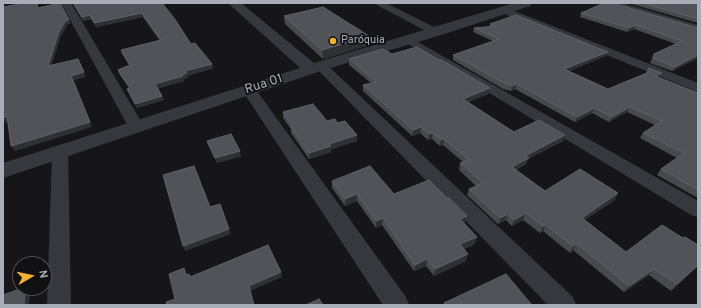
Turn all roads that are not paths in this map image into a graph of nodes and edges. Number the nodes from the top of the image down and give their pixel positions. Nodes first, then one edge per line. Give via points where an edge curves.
1 (66, 3) edge
2 (234, 3) edge
3 (378, 3) edge
4 (526, 3) edge
5 (613, 3) edge
6 (504, 10) junction
7 (698, 28) edge
8 (436, 32) junction
9 (409, 40) junction
10 (316, 68) junction
11 (698, 88) edge
12 (249, 90) junction
13 (137, 128) junction
14 (60, 153) junction
15 (3, 171) edge
16 (698, 210) edge
17 (59, 305) edge
18 (397, 305) edge
19 (564, 305) edge

1 - 13 street
2 - 10 street
3 - 8 street
4 - 6 street, Rua 01
5 - 7 street
6 - 8 street, Rua 01
6 - 11 street
8 - 9 street, Rua 01
9 - 10 street, Rua 01
9 - 16 street
10 - 12 street, Rua 01
10 - 19 street
12 - 13 street, Rua 01
12 - 18 street
13 - 14 street, Rua 01
14 - 15 street, Rua 01
14 - 17 street

